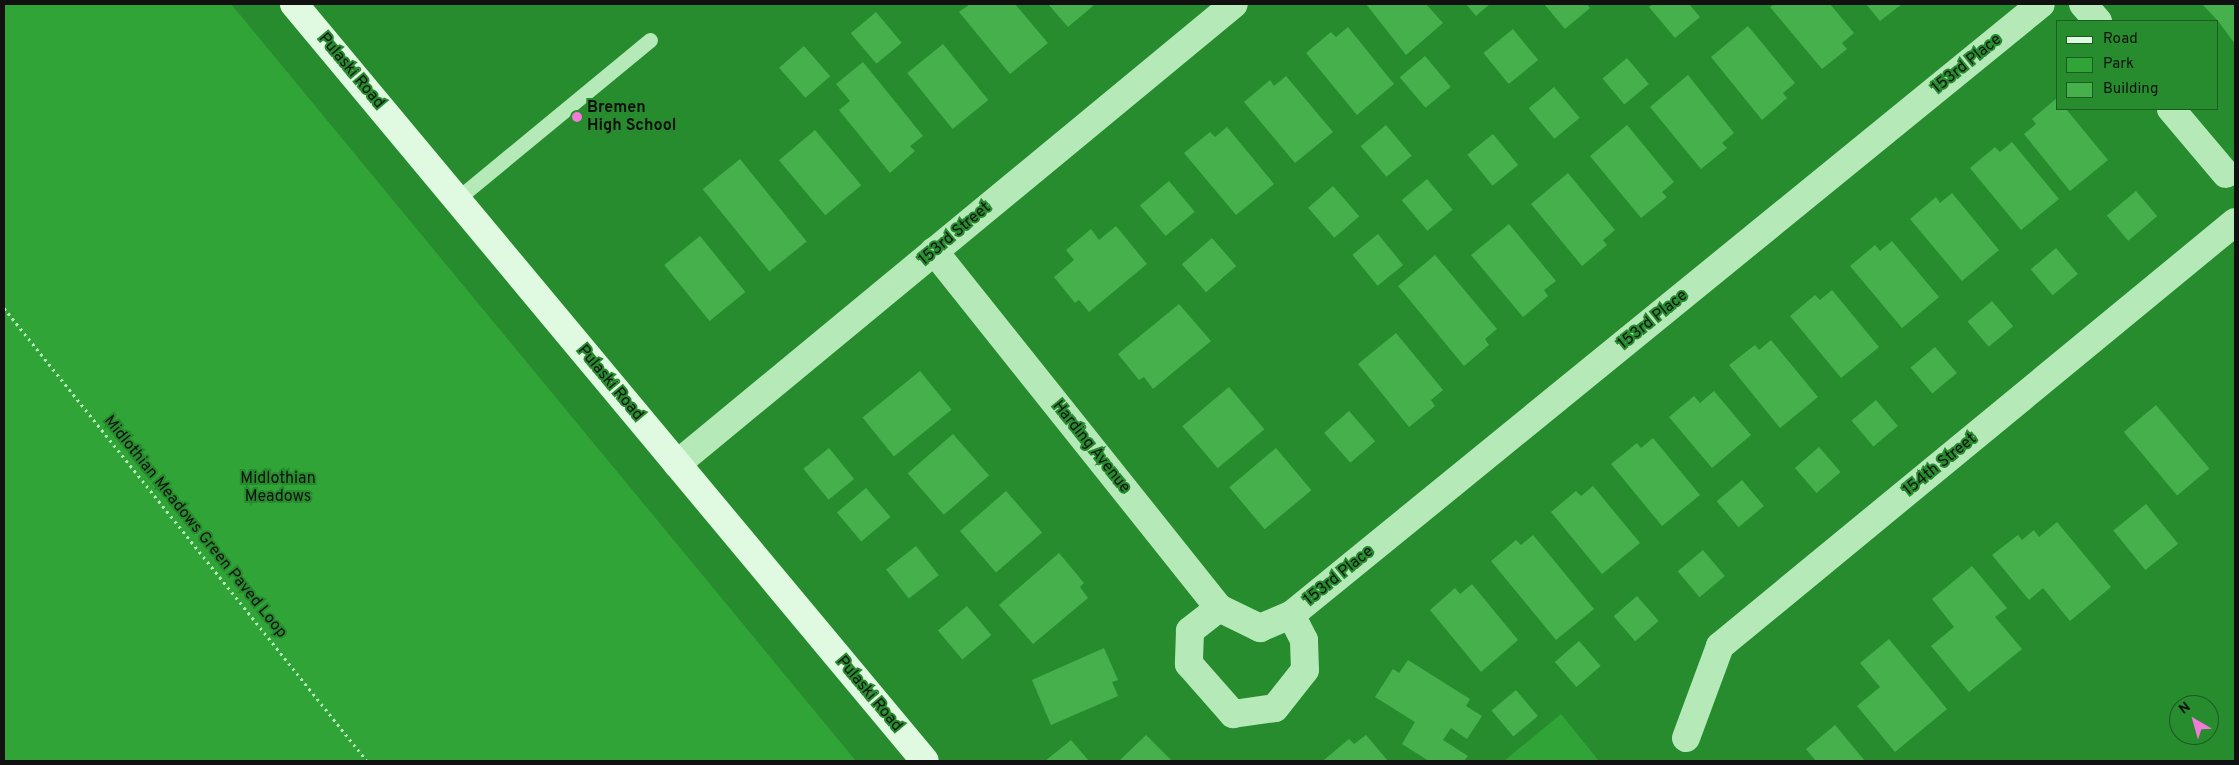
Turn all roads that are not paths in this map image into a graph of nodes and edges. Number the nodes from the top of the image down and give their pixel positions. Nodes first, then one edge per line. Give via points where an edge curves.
1 (294, 4) edge
2 (1234, 4) edge
3 (2040, 4) edge
4 (2083, 4) edge
5 (2097, 20) edge
6 (650, 40) dead end
7 (2173, 110) edge
8 (2226, 174) dead end
9 (457, 199) junction
10 (2235, 222) edge
11 (934, 252) junction
12 (677, 464) junction
13 (1219, 608) junction
14 (1291, 615) junction
15 (1260, 628) joint
16 (1686, 738) dead end
17 (925, 761) edge

1 - 9 main road, Pulaski Road
2 - 11 street, 153rd Street
3 - 14 street, 153rd Place
4 - 5 street
6 - 9 lane
7 - 8 street
9 - 12 main road, Pulaski Road
10 - 16 street, 154th Street via 1720,646
11 - 12 street, 153rd Street
11 - 13 street, Harding Avenue
12 - 17 main road, Pulaski Road
13 - 14 street via 1190,631 1189,664 1233,714 1275,708 1305,670 1304,640
13 - 15 street, Harding Avenue
14 - 15 street, 153rd Place

